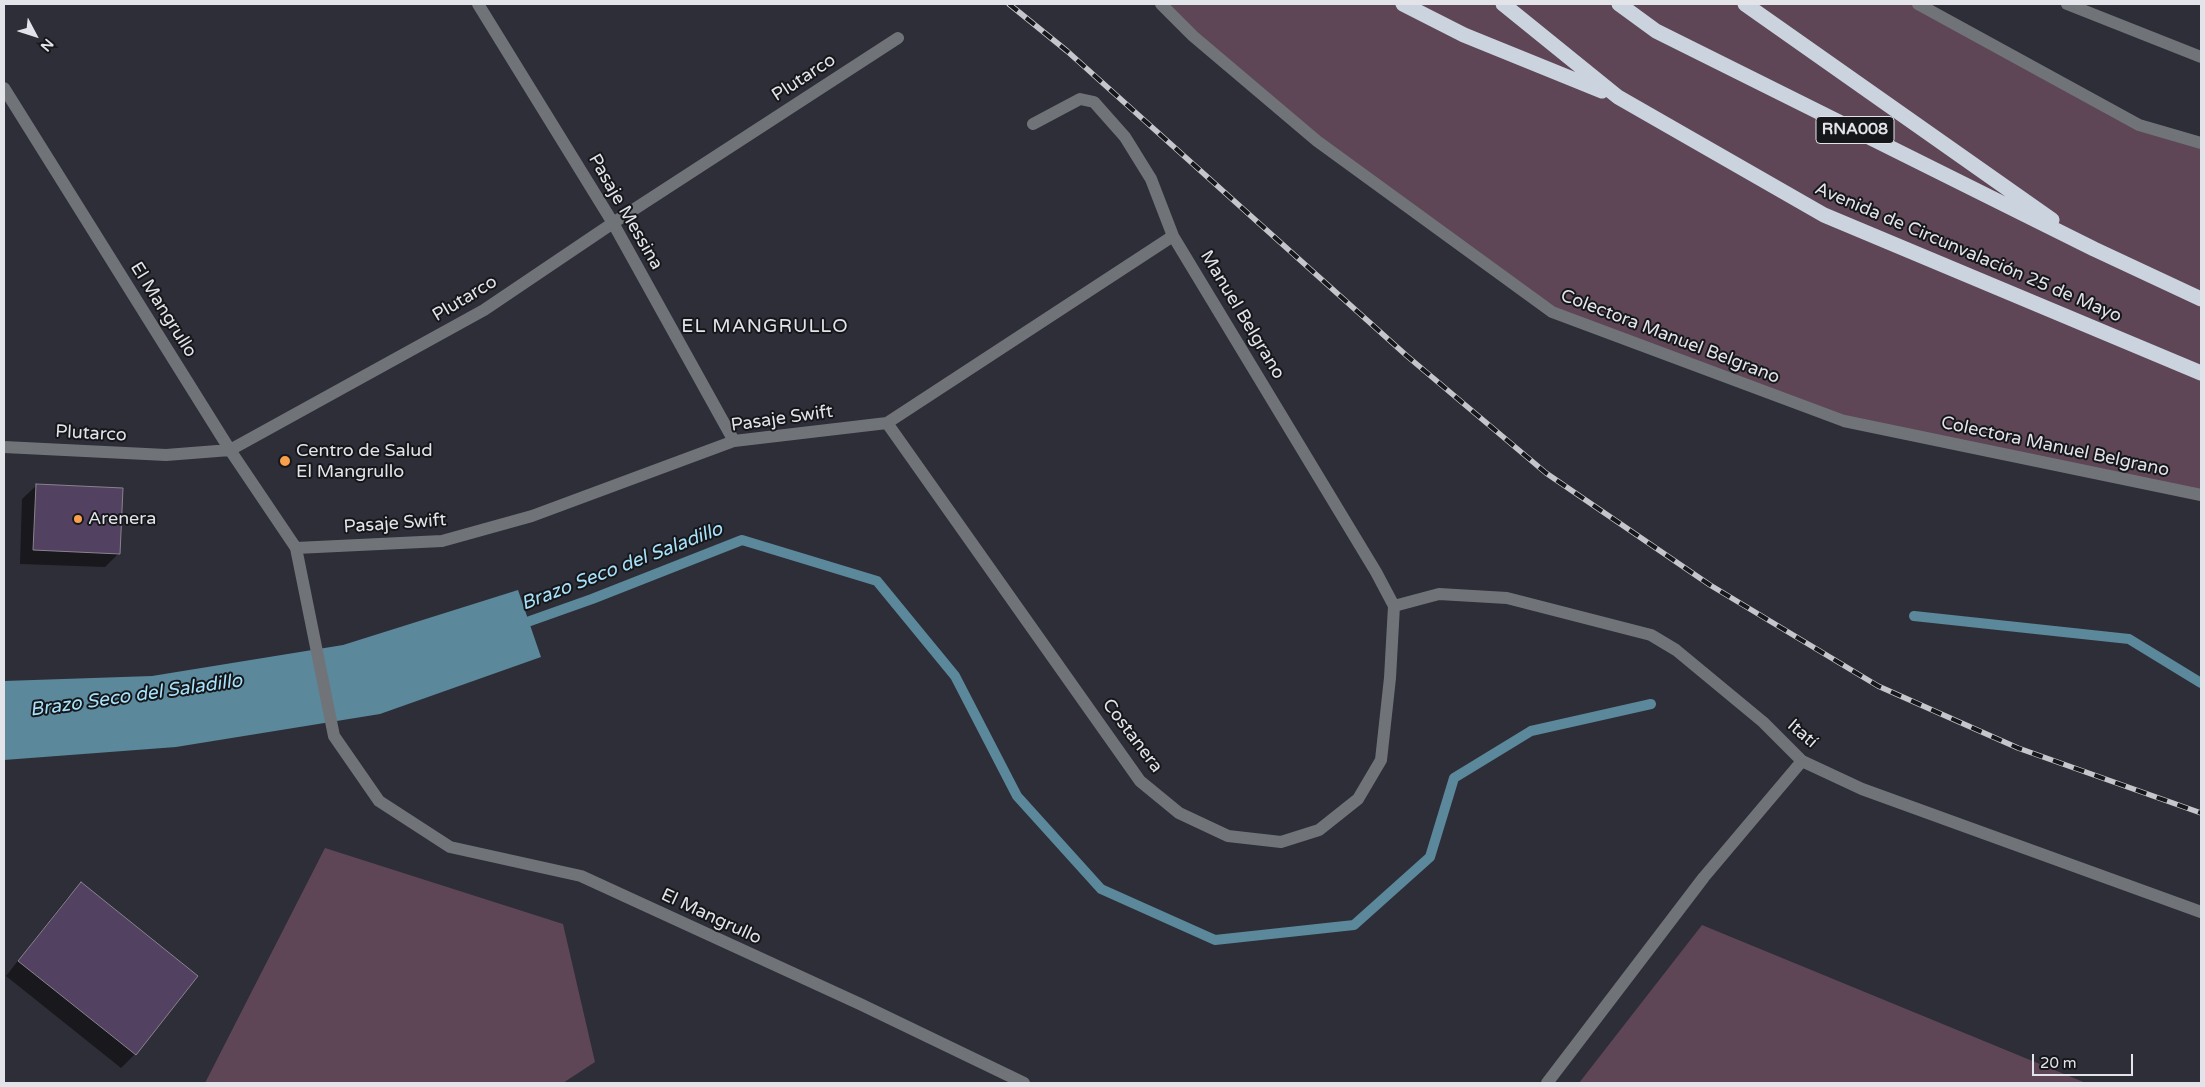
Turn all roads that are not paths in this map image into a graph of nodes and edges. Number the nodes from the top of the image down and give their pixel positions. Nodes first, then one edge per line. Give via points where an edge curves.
1 (478, 4) edge
2 (1161, 4) edge
3 (1403, 4) edge
4 (1503, 4) edge
5 (1619, 4) edge
6 (1745, 4) edge
7 (1918, 4) edge
8 (2067, 4) edge
9 (898, 38) dead end
10 (2201, 57) edge
11 (4, 88) edge
12 (1618, 97) junction
13 (1033, 124) dead end
14 (2201, 143) edge
15 (613, 223) junction
16 (1173, 236) junction
17 (2094, 249) junction
18 (2201, 299) edge
19 (2201, 373) edge
20 (887, 422) junction
21 (734, 441) junction
22 (4, 447) edge
23 (230, 450) junction
24 (2201, 495) edge
25 (296, 548) junction
26 (1394, 606) junction
27 (1802, 761) junction
28 (2201, 912) edge
29 (1024, 1083) edge
30 (1547, 1083) edge

1 - 15 street, Pasaje Messina
2 - 24 street, Colectora Manuel Belgrano via 1193,36 1317,141 1552,312 1844,421
3 - 12 highway via 1464,35
4 - 12 highway, Avenida de Circunvalación 25 de Mayo
5 - 17 highway, RNA008 via 1656,31
6 - 17 highway, RNA008
7 - 14 street via 2139,125
8 - 10 street
9 - 15 street, Plutarco
11 - 23 street, El Mangrullo
12 - 19 highway, Avenida de Circunvalación 25 de Mayo via 1824,215
13 - 16 street, Manuel Belgrano via 1080,99 1094,102 1125,137 1151,180
15 - 21 street, Pasaje Messina
15 - 23 street, Plutarco via 484,310
16 - 20 street, Pasaje Swift
16 - 26 street, Manuel Belgrano
17 - 18 highway, RNA008
20 - 21 street, Pasaje Swift
20 - 26 street, Costanera via 1140,781 1179,813 1228,836 1280,842 1319,830 1358,798 1381,760
21 - 25 street, Pasaje Swift via 532,516 442,541
22 - 23 street, Plutarco via 166,455
23 - 25 street, El Mangrullo
25 - 29 street, El Mangrullo via 334,736 379,800 450,847 581,876
26 - 27 street, Itatí via 1440,594 1507,598 1651,635 1684,656 1764,722
27 - 28 street, Itatí via 1862,789
27 - 30 street via 1704,877

